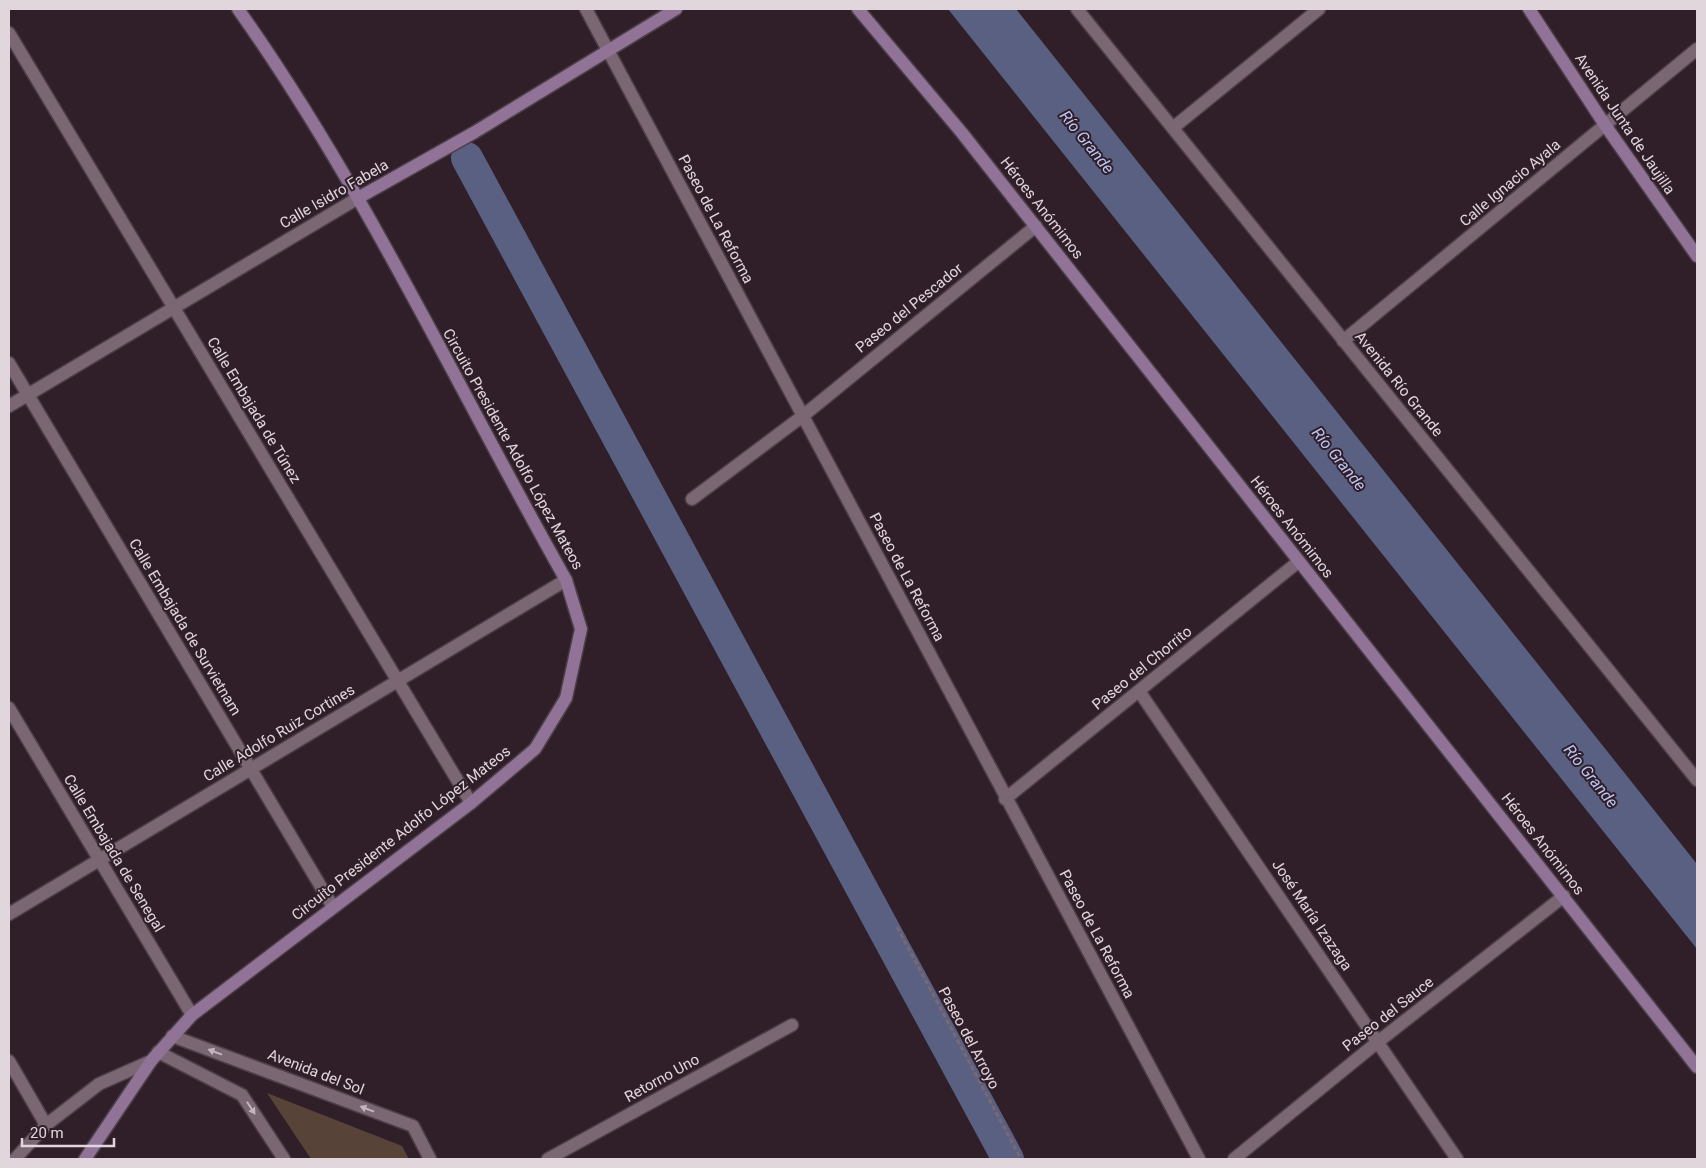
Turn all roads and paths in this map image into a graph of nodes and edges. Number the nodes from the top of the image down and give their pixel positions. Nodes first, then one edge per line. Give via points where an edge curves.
1 (238, 9) edge
2 (586, 9) edge
3 (676, 9) edge
4 (858, 9) edge
5 (1077, 9) edge
6 (1319, 9) edge
7 (1529, 9) edge
8 (9, 33) edge
9 (1697, 49) edge
10 (607, 50) junction
11 (1605, 126) junction
12 (1174, 127) junction
13 (358, 198) junction
14 (1036, 226) junction
15 (1697, 256) edge
16 (174, 308) junction
17 (1344, 341) junction
18 (9, 363) edge
19 (28, 395) junction
20 (9, 406) edge
21 (804, 415) junction
22 (692, 499) dead end
23 (1298, 562) junction
24 (566, 580) junction
25 (398, 681) junction
26 (1138, 691) junction
27 (9, 708) edge
28 (250, 769) junction
29 (1697, 780) edge
30 (1005, 799) junction
31 (471, 803) junction
32 (99, 860) junction
33 (1564, 896) junction
34 (333, 907) junction
35 (9, 914) edge
36 (897, 927) dead end
37 (192, 1015) junction
38 (792, 1025) dead end
39 (172, 1036) junction
40 (1379, 1041) junction
41 (155, 1057) junction
42 (9, 1061) edge
43 (1697, 1067) edge
44 (46, 1125) junction
45 (15, 1159) edge
46 (85, 1159) edge
47 (284, 1159) edge
48 (430, 1159) edge
49 (548, 1159) edge
50 (1021, 1159) edge
51 (1199, 1159) edge
52 (1234, 1159) edge
53 (1457, 1159) edge

1 - 13 street, Circuito Presidente Adolfo López Mateos via 282,71
2 - 10 street, Paseo de La Reforma
3 - 10 street, Calle Isidro Fabela
4 - 14 street, Héroes Anómimos
5 - 12 street, Avenida Río Grande
6 - 12 street
7 - 11 street, Avenida Junta de Jaujilla
8 - 16 street, Calle Embajada de Túnez
9 - 11 street, Calle Ignacio Ayala
10 - 13 street, Calle Isidro Fabela via 475,132
10 - 21 street, Paseo de La Reforma
11 - 15 street, Avenida Junta de Jaujilla
11 - 17 street, Calle Ignacio Ayala
12 - 17 street, Avenida Río Grande
13 - 16 street, Calle Isidro Fabela
13 - 24 street, Circuito Presidente Adolfo López Mateos
14 - 21 street, Paseo del Pescador
14 - 23 street, Héroes Anómimos
16 - 19 street, Calle Isidro Fabela
16 - 25 street, Calle Embajada de Túnez
17 - 29 street, Avenida Río Grande
18 - 19 street, Calle Embajada de Survietnam
19 - 20 street, Calle Isidro Fabela
19 - 28 street, Calle Embajada de Survietnam
21 - 22 street, Paseo del Pescador
21 - 30 street, Paseo de La Reforma
23 - 26 street, Paseo del Chorrito
23 - 33 street, Héroes Anómimos
24 - 25 street, Calle Adolfo Ruiz Cortines
24 - 31 street, Circuito Presidente Adolfo López Mateos via 581,629 566,698 535,749
25 - 28 street, Calle Adolfo Ruiz Cortines
25 - 31 street, Calle Embajada de Túnez
26 - 30 street, Paseo del Chorrito
26 - 40 street, José María Izazaga
27 - 32 street, Calle Embajada de Senegal
28 - 32 street, Calle Adolfo Ruiz Cortines
28 - 34 street, Calle Embajada de Survietnam
30 - 51 street, Paseo de La Reforma
31 - 34 street, Circuito Presidente Adolfo López Mateos
32 - 35 street, Calle Adolfo Ruiz Cortines
32 - 37 street, Calle Embajada de Senegal
33 - 40 street, Paseo del Sauce
33 - 43 street, Héroes Anómimos
34 - 37 street, Circuito Presidente Adolfo López Mateos
36 - 50 path, Paseo del Arroyo
37 - 39 street, Circuito Presidente Adolfo López Mateos
38 - 49 street, Retorno Uno
39 - 41 street, Circuito Presidente Adolfo López Mateos
48 -> 39 street, Avenida del Sol via 413,1126
40 - 52 street, Paseo del Sauce
40 - 53 street, José María Izazaga
41 - 44 street, Circuito Presidente Adolfo López Mateos via 99,1084
41 - 46 street, Circuito Presidente Adolfo López Mateos
41 -> 47 street via 242,1094
42 - 44 street
44 - 45 street, Circuito Presidente Adolfo López Mateos

